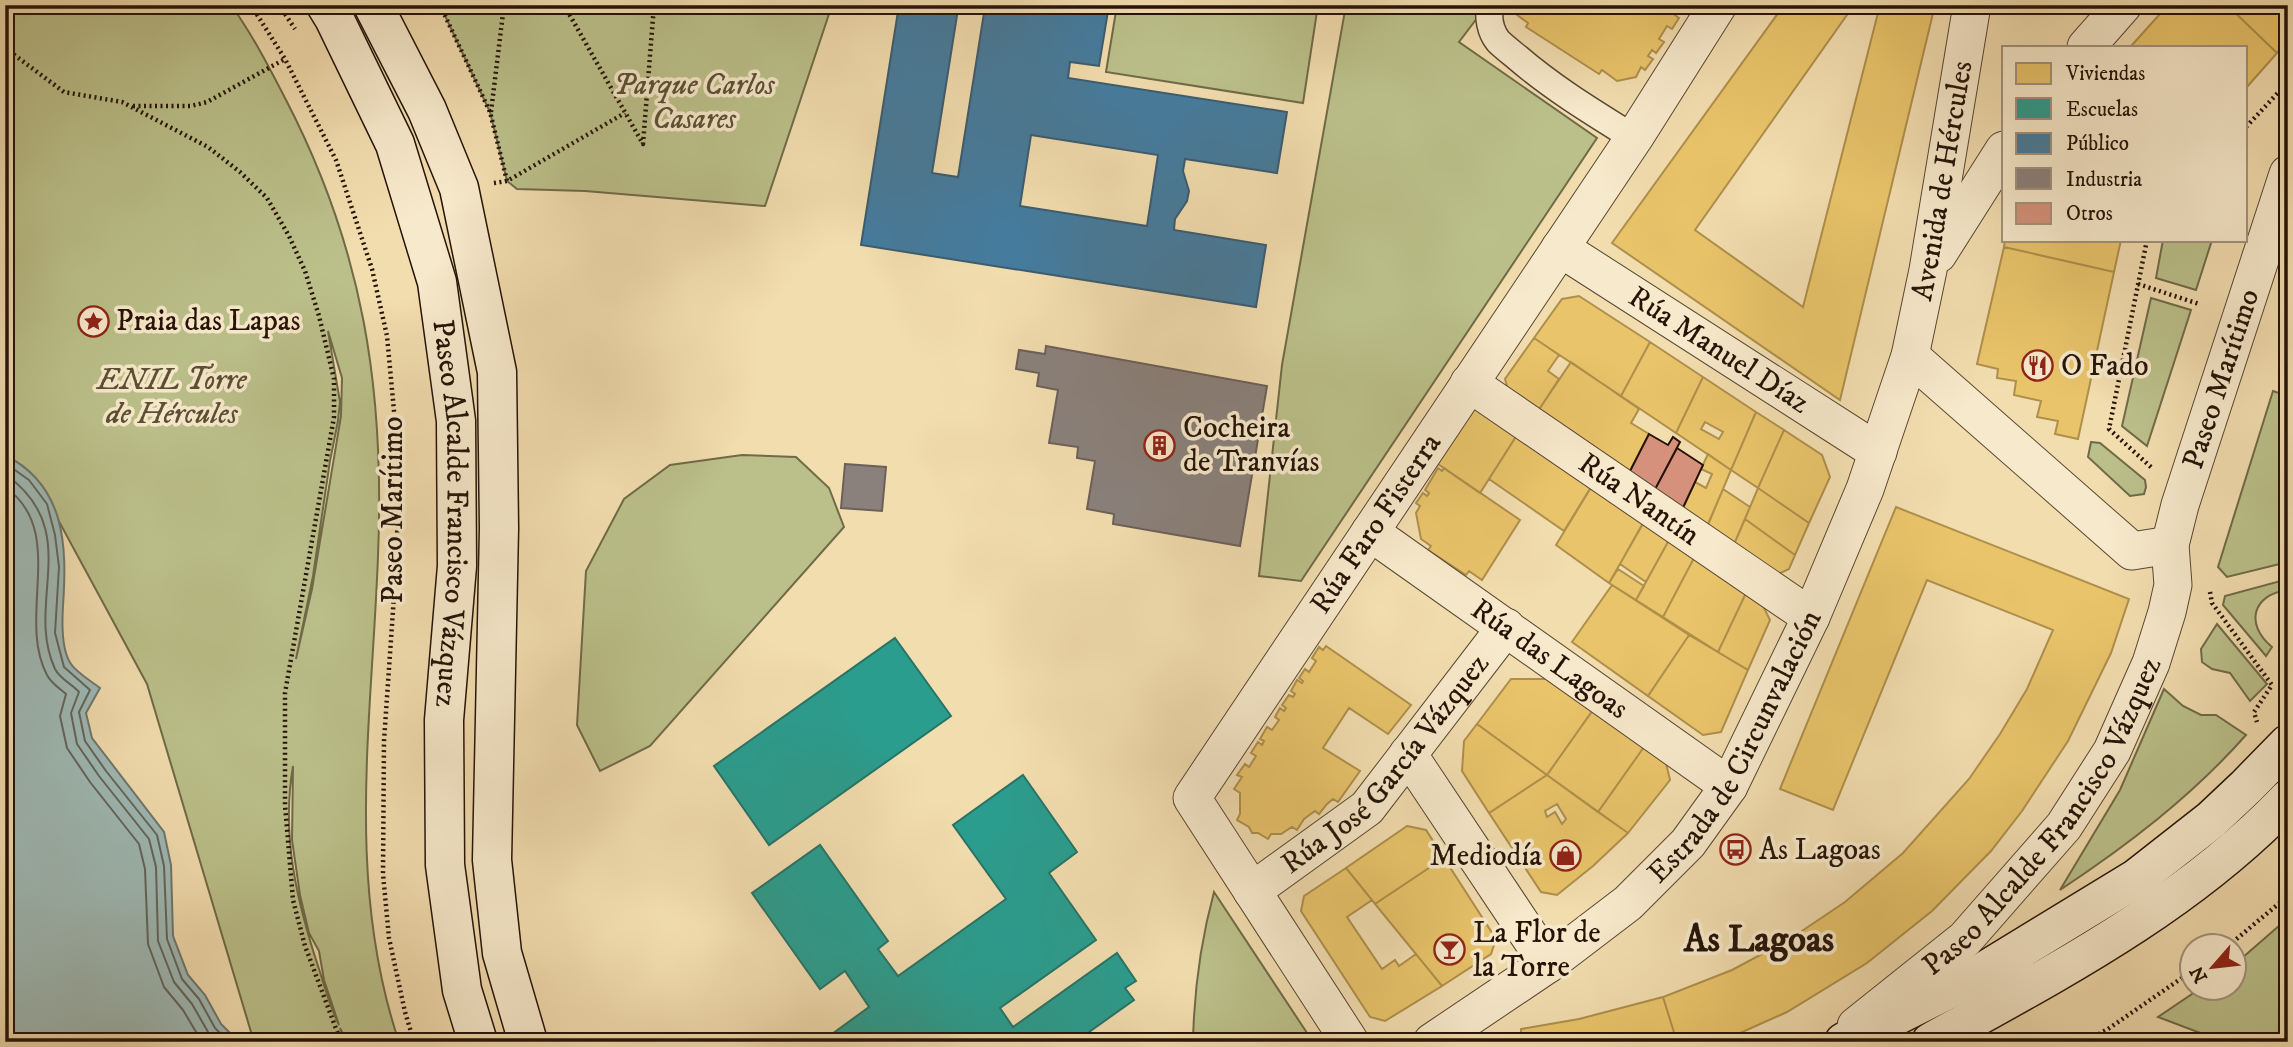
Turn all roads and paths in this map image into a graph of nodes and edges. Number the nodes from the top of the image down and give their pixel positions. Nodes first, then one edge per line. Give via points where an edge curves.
1 (251, 5) edge
2 (279, 5) edge
3 (326, 5) edge
4 (373, 5) edge
5 (440, 5) edge
6 (504, 5) edge
7 (564, 5) edge
8 (654, 5) edge
9 (1490, 5) edge
10 (1718, 5) edge
11 (1972, 5) edge
12 (2123, 5) edge
13 (297, 32) dead end
14 (2087, 46) edge
15 (5, 48) edge
16 (285, 59) junction
17 (2288, 82) edge
18 (130, 106) junction
19 (491, 112) junction
20 (625, 113) junction
21 (2248, 125) edge
22 (1634, 138) junction
23 (2002, 153) edge
24 (2288, 174) edge
25 (2147, 242) edge
26 (1560, 248) junction
27 (1928, 270) junction
28 (2138, 284) junction
29 (2199, 304) dead end
30 (1910, 356) junction
31 (1469, 383) junction
32 (1878, 452) junction
33 (2152, 468) dead end
34 (1370, 532) junction
35 (2170, 545) junction
36 (2209, 584) dead end
37 (1811, 617) junction
38 (1506, 627) junction
39 (2274, 739) edge
40 (1408, 754) junction
41 (1729, 786) junction
42 (2288, 799) edge
43 (1252, 891) junction
44 (2288, 896) edge
45 (2245, 932) edge
46 (1548, 964) junction
47 (2178, 981) edge
48 (341, 1042) edge
49 (414, 1042) edge
50 (478, 1042) edge
51 (528, 1042) edge
52 (1350, 1042) edge
53 (1432, 1042) edge
54 (1838, 1042) edge
55 (1844, 1042) edge
56 (1931, 1042) edge
57 (2084, 1042) edge

1 - 16 path, Paseo Marítimo
2 - 13 path
3 - 50 main road, Paseo Alcalde Francisco Vázquez via 395,144 437,282 456,421 457,566 444,720 445,865 462,990
4 - 51 main road, Paseo Alcalde Francisco Vázquez via 427,110 459,188 497,372 499,528 492,860 502,953
5 - 19 path
6 - 19 path
7 - 20 path
8 - 20 path via 643,144
9 - 22 street via 1491,28 1498,41 1567,96
10 - 22 street, Rúa Faro Fisterra
11 - 27 street, Avenida de Hércules
12 - 14 street
15 - 18 path via 64,92
16 - 18 path via 208,102
16 - 49 path, Paseo Marítimo via 336,160 372,269 387,337 398,454 384,741 383,874 389,938
17 - 21 path
18 - 48 path via 208,147 267,198 305,271 327,342 334,379 334,417 285,692 285,804 293,900
19 - 20 path via 508,181
22 - 26 street, Rúa Faro Fisterra
23 - 27 street
24 - 35 street, Paseo Marítimo
25 - 28 path
26 - 31 street, Rúa Faro Fisterra
26 - 32 street, Rúa Manuel Díaz
27 - 30 street, Avenida de Hércules
28 - 29 path
28 - 33 path via 2109,429
30 - 32 street, Estrada de Circunvalación
30 - 35 street via 2132,551
31 - 34 street, Rúa Faro Fisterra
31 - 37 street, Rúa Nantín
32 - 37 street, Estrada de Circunvalación
34 - 38 street, Rúa das Lagoas
34 - 43 street, Rúa Faro Fisterra via 1192,798
35 - 54 street, Paseo Alcalde Francisco Vázquez via 2173,585 2151,663 2112,751 2064,826 1965,939
36 - 39 path via 2212,603 2272,685 2254,712
37 - 41 street, Estrada de Circunvalación
38 - 40 street, Rúa José García Vázquez
38 - 41 street, Rúa das Lagoas
39 - 55 main road, Paseo Alcalde Francisco Vázquez via 2211,820 2137,878 1983,972
40 - 43 street, Rúa José García Vázquez via 1367,808
40 - 46 street
41 - 46 street, Estrada de Circunvalación via 1688,843 1628,903
42 - 56 main road via 2203,875 2125,932
43 - 52 street, Rúa Faro Fisterra
44 - 45 path
46 - 53 street, Estrada de Circunvalación
47 - 57 path

